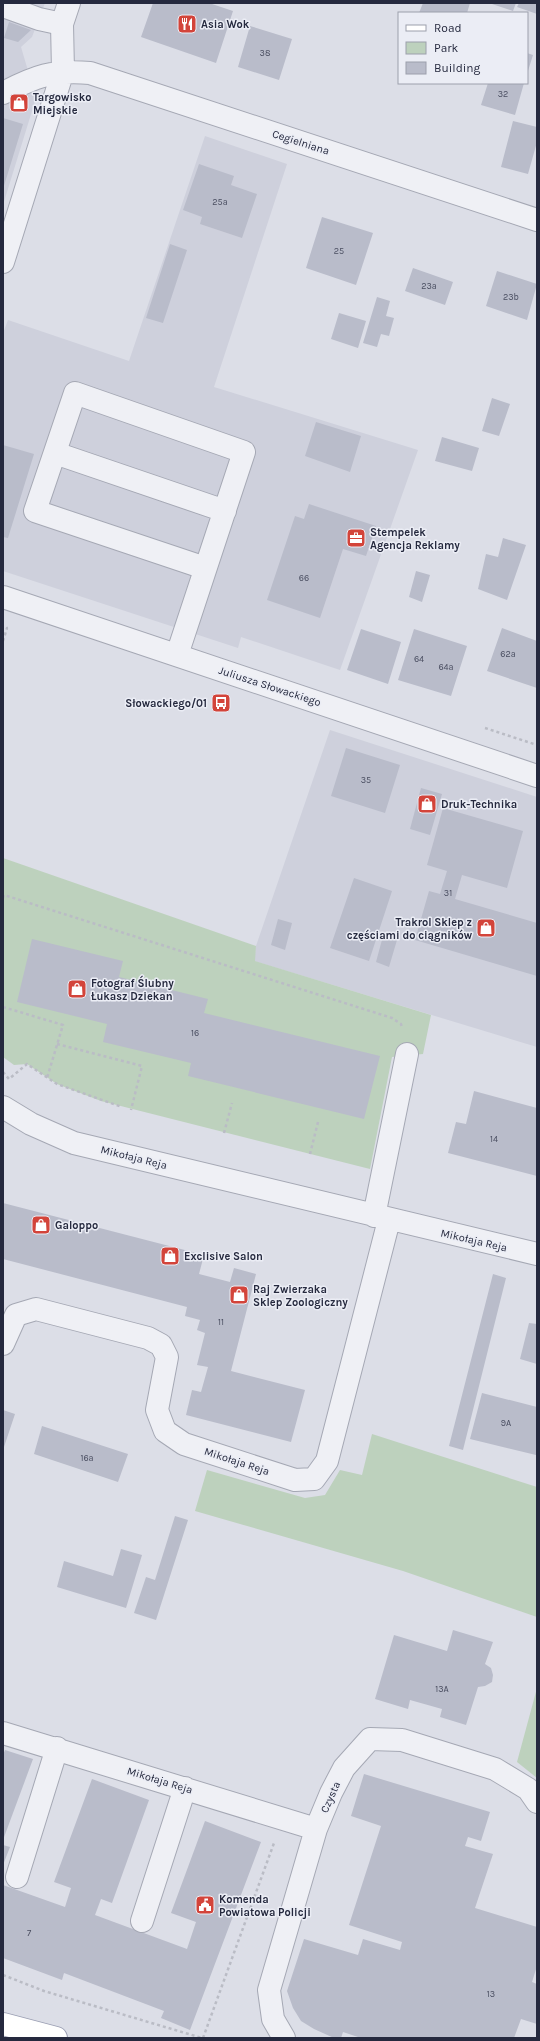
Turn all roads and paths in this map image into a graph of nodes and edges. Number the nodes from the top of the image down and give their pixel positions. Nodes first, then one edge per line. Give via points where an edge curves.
1 (69, 3) edge
2 (16, 7) edge
3 (62, 24) junction
4 (63, 71) junction
5 (3, 93) edge
6 (537, 220) edge
7 (8, 231) edge
8 (3, 262) edge
9 (55, 453) junction
10 (224, 511) junction
11 (205, 568) junction
12 (3, 597) edge
13 (7, 628) dead end
14 (3, 641) edge
15 (177, 655) junction
16 (537, 776) edge
17 (3, 896) edge
18 (3, 1007) edge
19 (57, 1044) junction
20 (407, 1054) joint
21 (3, 1072) edge
22 (47, 1078) junction
23 (232, 1103) dead end
24 (3, 1107) edge
25 (122, 1107) dead end
26 (131, 1110) dead end
27 (318, 1122) dead end
28 (224, 1133) dead end
29 (310, 1154) dead end
30 (381, 1218) junction
31 (537, 1254) edge
32 (3, 1344) edge
33 (3, 1733) edge
34 (57, 1748) junction
35 (185, 1788) junction
36 (537, 1802) edge
37 (283, 1820) junction
38 (316, 1829) junction
39 (17, 1877) dead end
40 (142, 1921) dead end
41 (3, 1976) edge
42 (3, 2024) edge
43 (56, 2038) edge
44 (202, 2038) edge
45 (284, 2038) edge

1 - 3 street
2 - 3 street
3 - 4 street
4 - 5 street, Cegielniana via 30,79
4 - 6 street, Cegielniana via 90,73 108,78
4 - 7 street
7 - 8 street
9 - 10 street
9 - 10 street via 75,394 82,396 244,452
9 - 11 street via 35,511
10 - 11 street
11 - 15 street
12 - 15 street, Juliusza Słowackiego
13 - 14 path
15 - 16 street, Juliusza Słowackiego
17 - 20 path via 392,1018 401,1024
18 - 19 path via 63,1025
19 - 22 path
19 - 26 path via 142,1066
20 - 30 street
21 - 22 path via 9,1079 27,1064
22 - 25 path
23 - 28 path
24 - 30 street, Mikołaja Reja via 31,1124 74,1143
27 - 29 path
30 - 31 street, Mikołaja Reja
30 - 32 street, Mikołaja Reja via 327,1461 314,1479 295,1480 184,1444 165,1431 157,1410 167,1357 161,1345 148,1338 36,1309 16,1315
33 - 34 street, Mikołaja Reja
34 - 35 street, Mikołaja Reja
34 - 39 street
35 - 37 street, Mikołaja Reja
35 - 40 street
36 - 38 street, Czysta via 528,1789 495,1769 402,1740 370,1739 344,1768
37 - 38 street, Mikołaja Reja
37 - 44 path
38 - 45 street, Czysta via 269,1990 273,2019
41 - 44 path via 44,1991
42 - 43 main road

